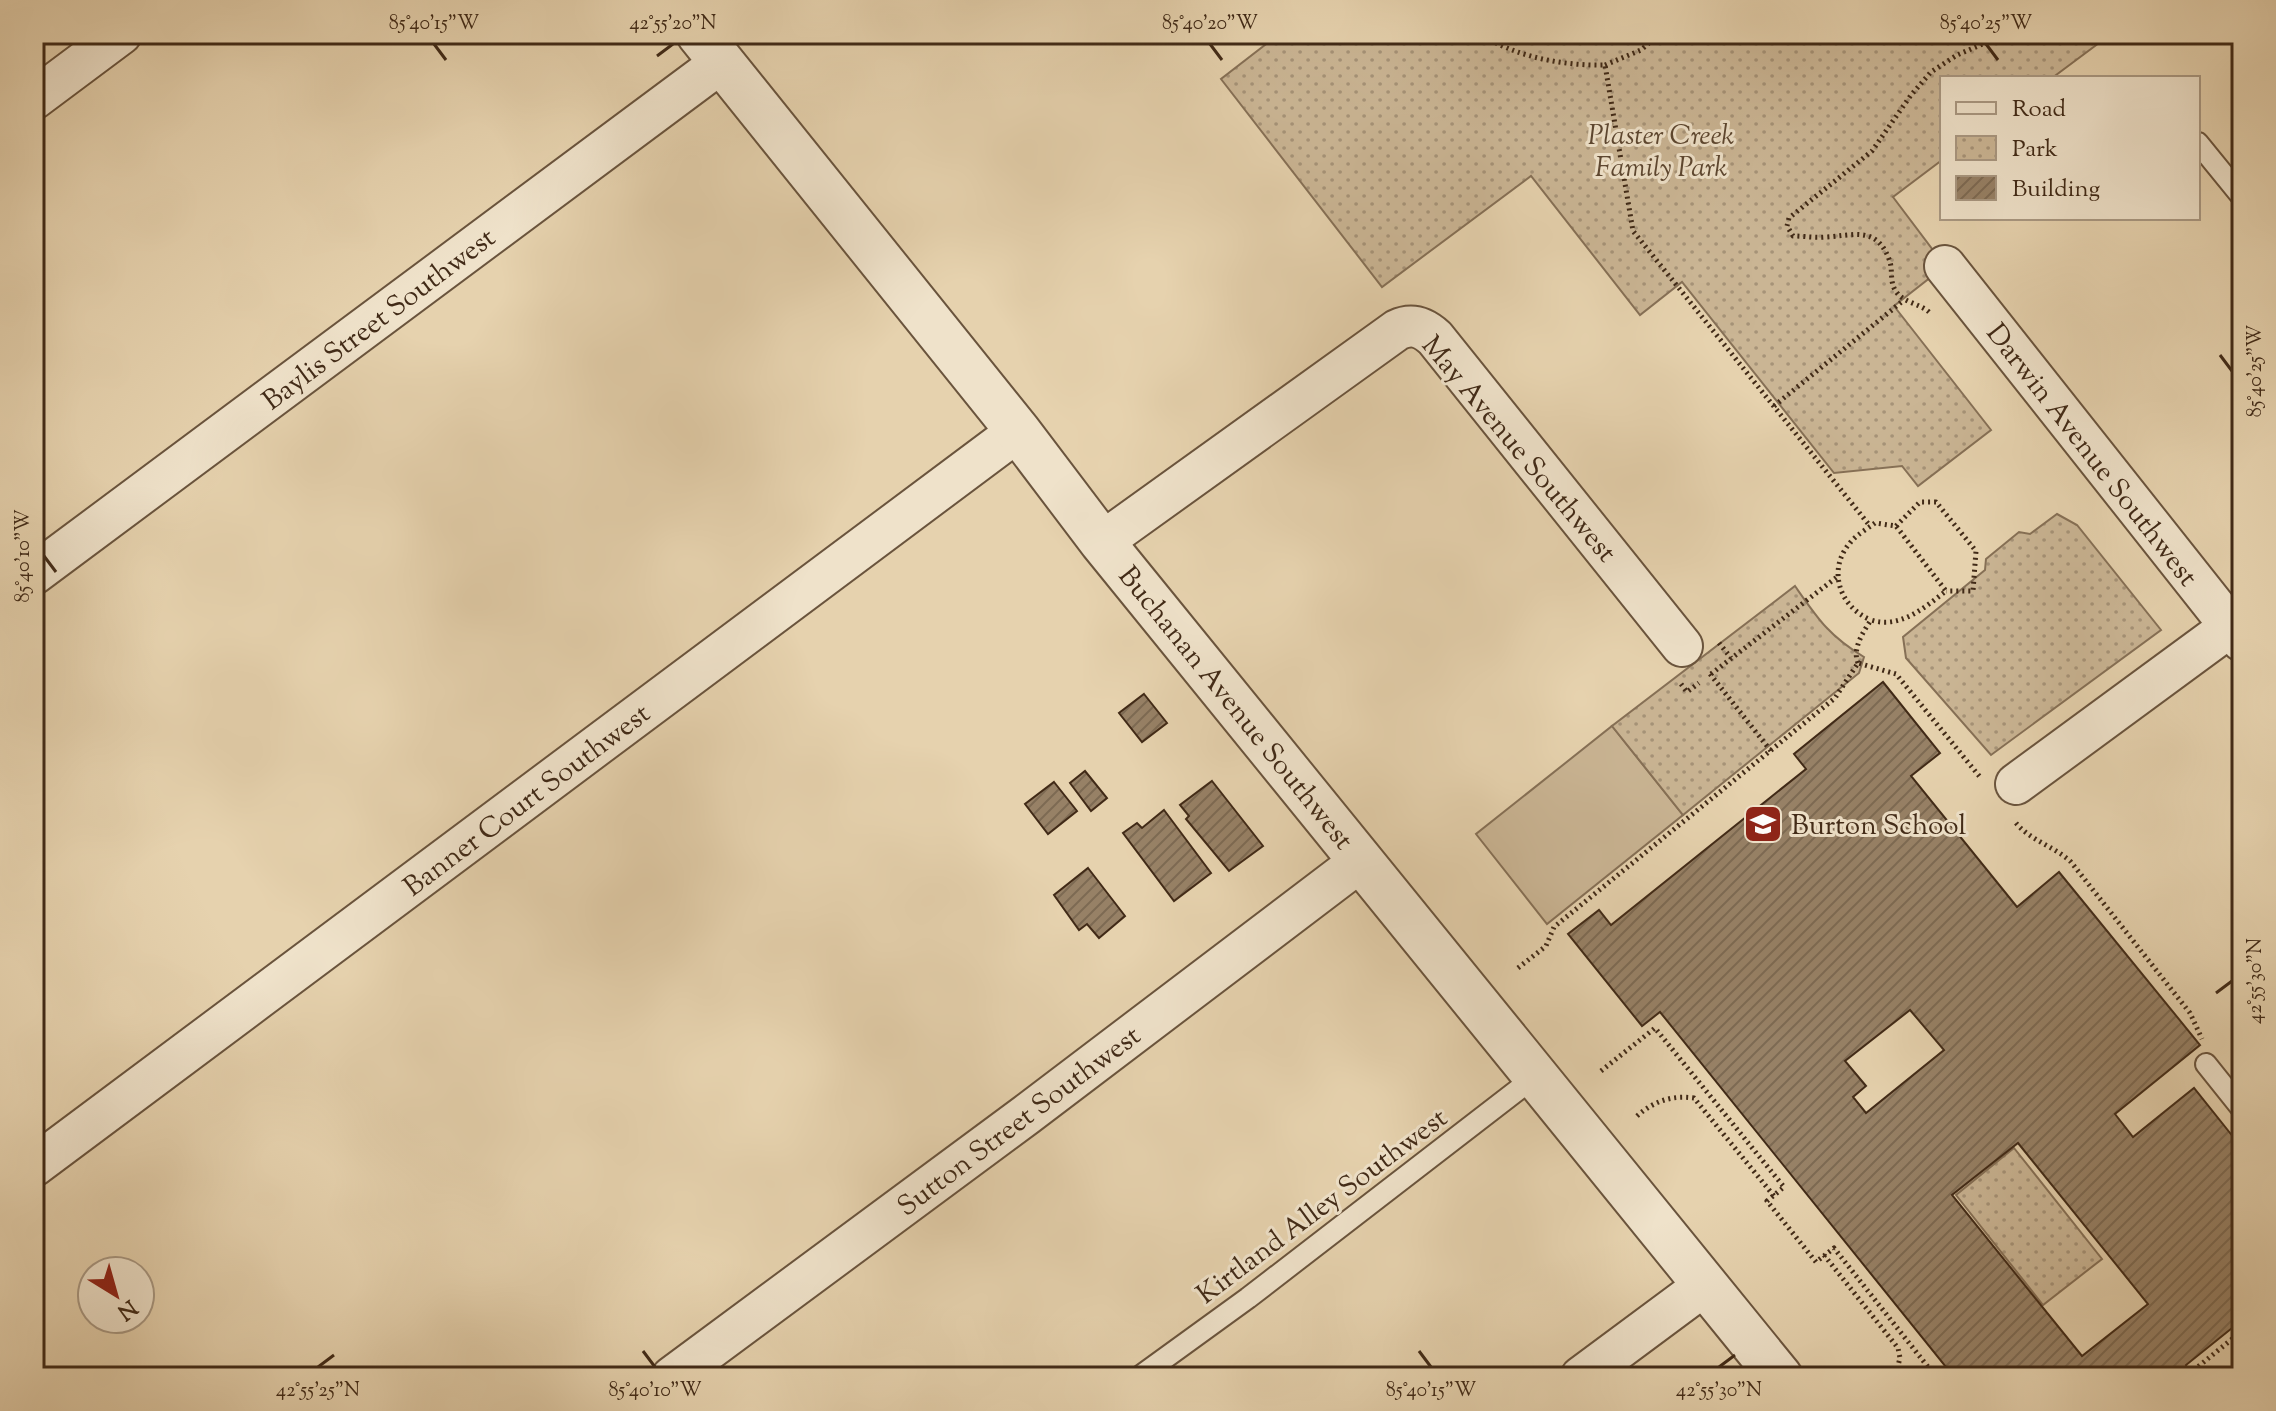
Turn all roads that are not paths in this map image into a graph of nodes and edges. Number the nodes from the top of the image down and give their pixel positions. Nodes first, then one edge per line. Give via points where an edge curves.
1 (121, 34) edge
2 (710, 48) edge
3 (34, 99) edge
4 (2200, 145) edge
5 (2242, 197) edge
6 (1945, 266) dead end
7 (1018, 431) junction
8 (1102, 542) junction
9 (34, 574) edge
10 (2238, 628) edge
11 (1700, 644) road end
12 (2002, 793) road end
13 (1362, 860) junction
14 (2206, 1064) road end
15 (1536, 1076) junction
16 (2242, 1109) edge
17 (34, 1166) edge
18 (1705, 1285) junction
19 (672, 1377) edge
20 (1139, 1377) edge
21 (1581, 1377) edge
22 (1780, 1377) edge

1 - 3 street
2 - 7 street, Buchanan Avenue Southwest
2 - 9 street, Baylis Street Southwest
4 - 5 lane
6 - 10 street, Darwin Avenue Southwest
7 - 8 street, Buchanan Avenue Southwest
7 - 17 street, Banner Court Southwest
8 - 11 street, May Avenue Southwest via 1407,325 1435,338
8 - 13 street, Buchanan Avenue Southwest
10 - 12 street
13 - 15 street, Buchanan Avenue Southwest
13 - 19 street, Sutton Street Southwest
14 - 16 lane
15 - 18 street, Buchanan Avenue Southwest
15 - 20 lane, Kirtland Alley Southwest
18 - 21 street
18 - 22 street, Buchanan Avenue Southwest

